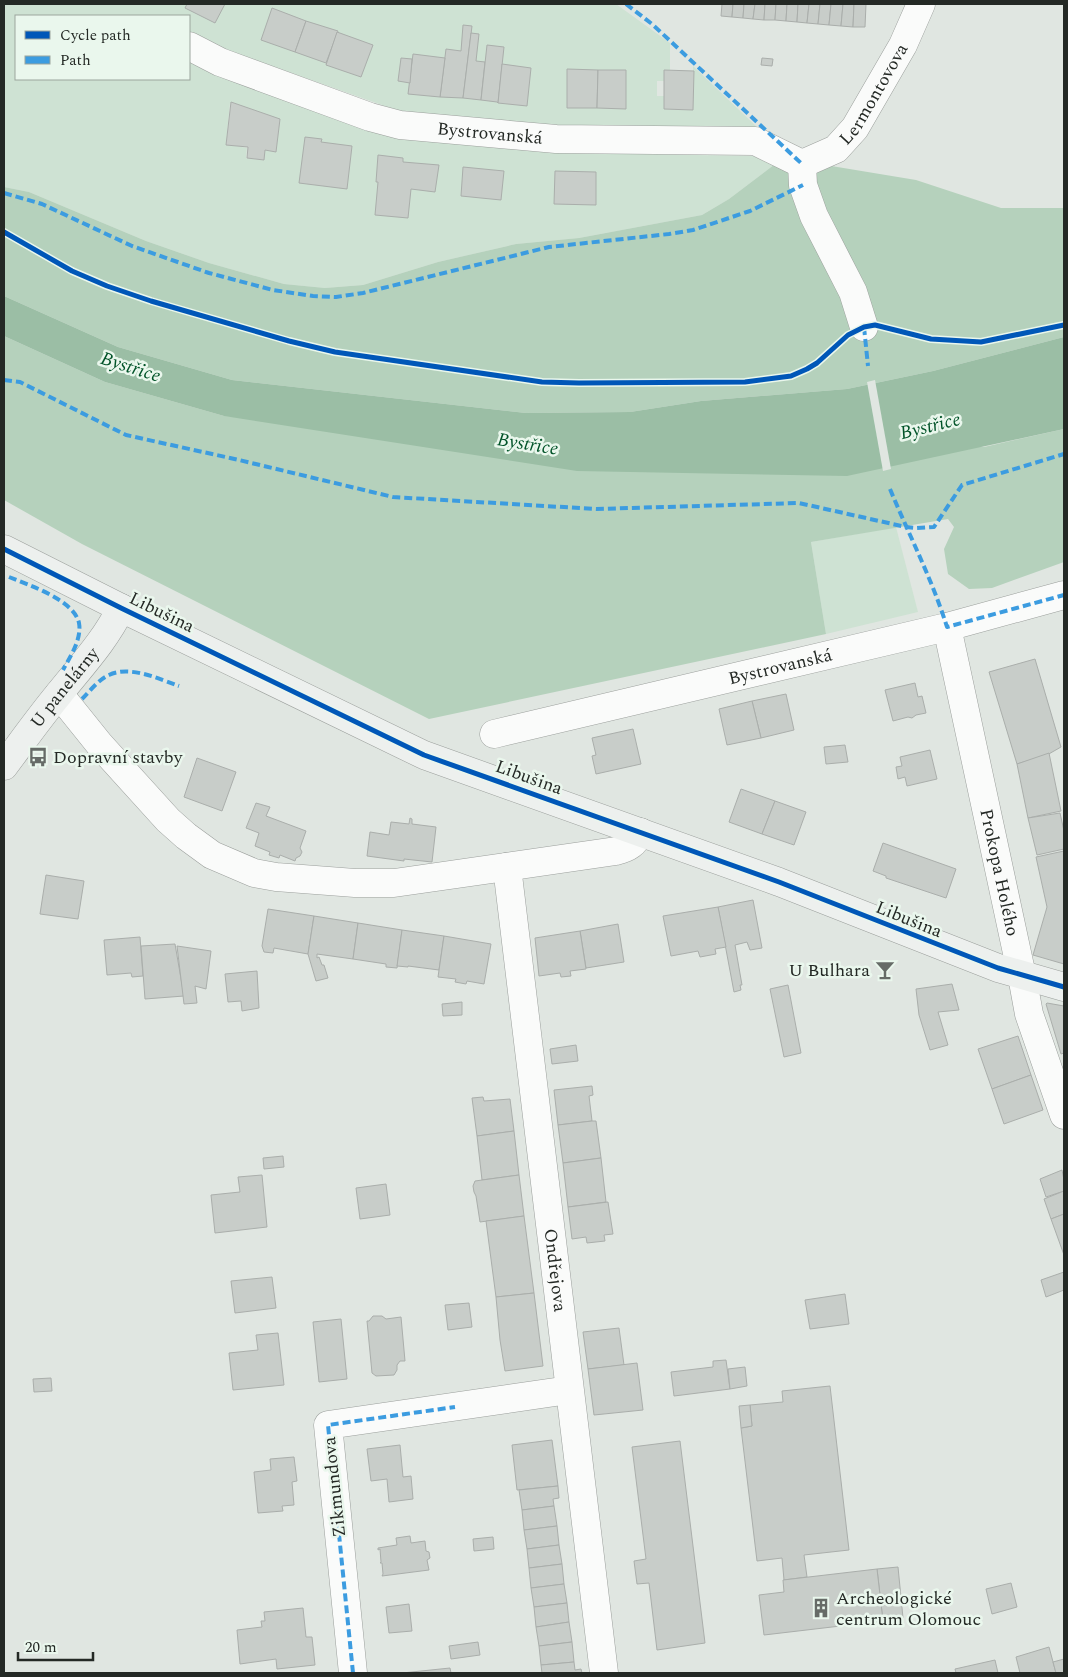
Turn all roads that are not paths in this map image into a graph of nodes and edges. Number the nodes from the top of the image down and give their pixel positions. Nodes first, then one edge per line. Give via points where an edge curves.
1 (920, 4) edge
2 (190, 47) edge
3 (802, 164) junction
4 (864, 327) dead end
5 (4, 549) edge
6 (1064, 595) edge
7 (121, 608) junction
8 (947, 627) junction
9 (58, 694) junction
10 (494, 734) dead end
11 (4, 766) edge
12 (640, 832) junction
13 (508, 867) junction
14 (1022, 976) junction
15 (1064, 987) edge
16 (1064, 1115) edge
17 (569, 1390) junction
18 (353, 1673) edge
19 (604, 1673) edge

1 - 3 street, Lermontovova via 903,45 855,128 836,149
2 - 3 street, Bystrovanská via 220,62 400,125 556,139 755,141
3 - 4 street via 803,184 814,216 853,292
5 - 7 street, Libušina
6 - 8 street, Bystrovanská
7 - 9 street, U panelárny via 97,649
7 - 12 street, Libušina via 424,755
8 - 10 street, Bystrovanská
8 - 14 street, Prokopa Holého
9 - 11 street, U panelárny
9 - 13 street via 168,820 212,855 239,868 276,877 394,883
12 - 13 street via 633,844 626,848
12 - 14 street, Libušina
13 - 17 street, Ondřejova
14 - 15 street, Libušina
14 - 16 street, Prokopa Holého via 1029,1014
17 - 18 street, Zikmundova via 328,1425
17 - 19 street, Ondřejova

